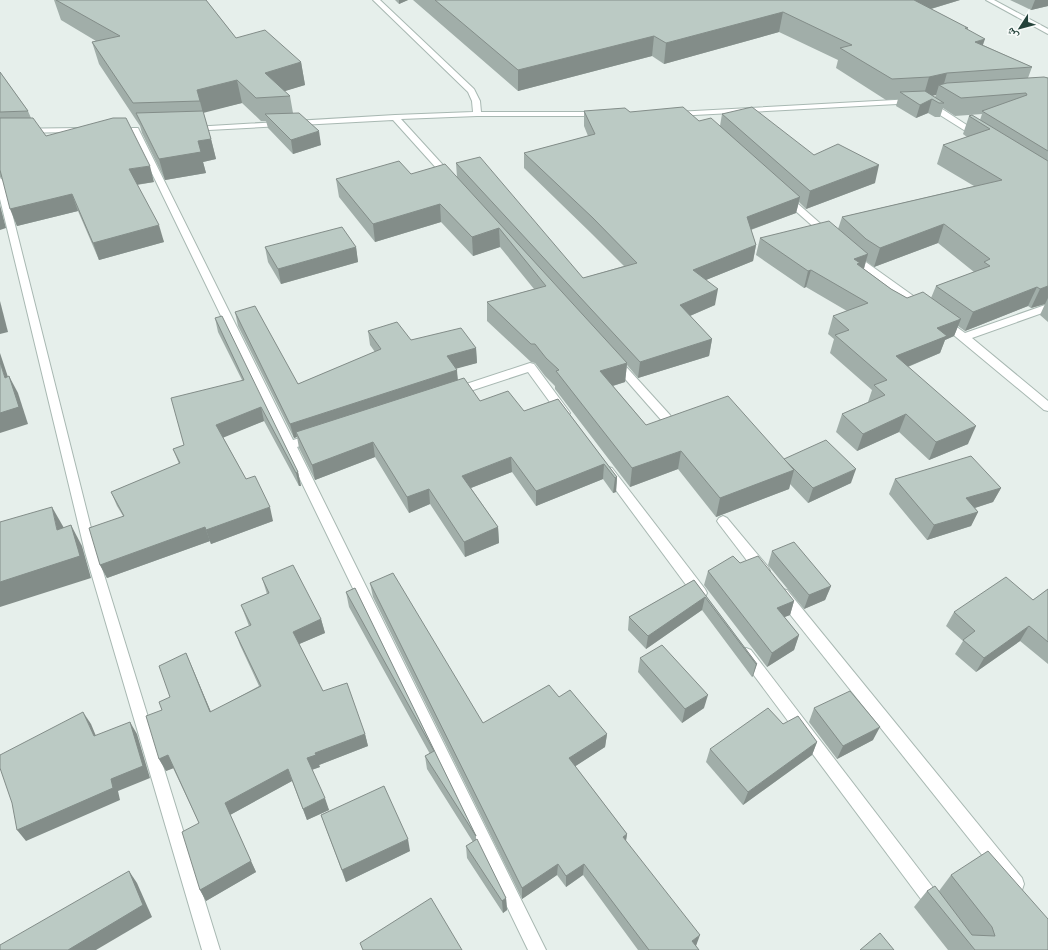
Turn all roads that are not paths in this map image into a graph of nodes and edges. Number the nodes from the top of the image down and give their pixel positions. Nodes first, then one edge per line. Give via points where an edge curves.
1 (376, 0) edge
2 (989, 0) edge
3 (1048, 32) edge
4 (935, 98) edge
5 (923, 101) junction
6 (477, 114) junction
7 (609, 114) edge
8 (670, 114) edge
9 (694, 114) junction
10 (395, 117) junction
11 (705, 125) edge
12 (181, 129) edge
13 (88, 130) edge
14 (135, 130) dead end
15 (0, 131) edge
16 (982, 138) edge
17 (0, 181) edge
18 (459, 188) edge
19 (775, 188) edge
20 (834, 240) edge
21 (845, 250) edge
22 (1048, 307) edge
23 (964, 337) junction
24 (608, 353) edge
25 (440, 397) edge
26 (1048, 407) edge
27 (666, 418) edge
28 (573, 424) edge
29 (327, 433) edge
30 (290, 445) junction
31 (601, 462) edge
32 (723, 521) dead end
33 (707, 602) edge
34 (740, 646) edge
35 (1023, 892) edge
36 (941, 912) edge
37 (211, 950) edge
38 (537, 950) edge

1 - 6 street via 471,91 476,101
2 - 3 street
4 - 5 street
5 - 9 street
5 - 16 street
6 - 7 street
6 - 10 street
8 - 9 street
9 - 11 street
10 - 12 street
10 - 18 street
13 - 15 street
14 - 30 street
17 - 37 street via 91,552
19 - 20 street
21 - 23 street
22 - 23 street
23 - 26 street
24 - 27 street
25 - 28 street via 530,367
29 - 30 street
30 - 38 street
31 - 33 street
32 - 35 street
34 - 36 street

